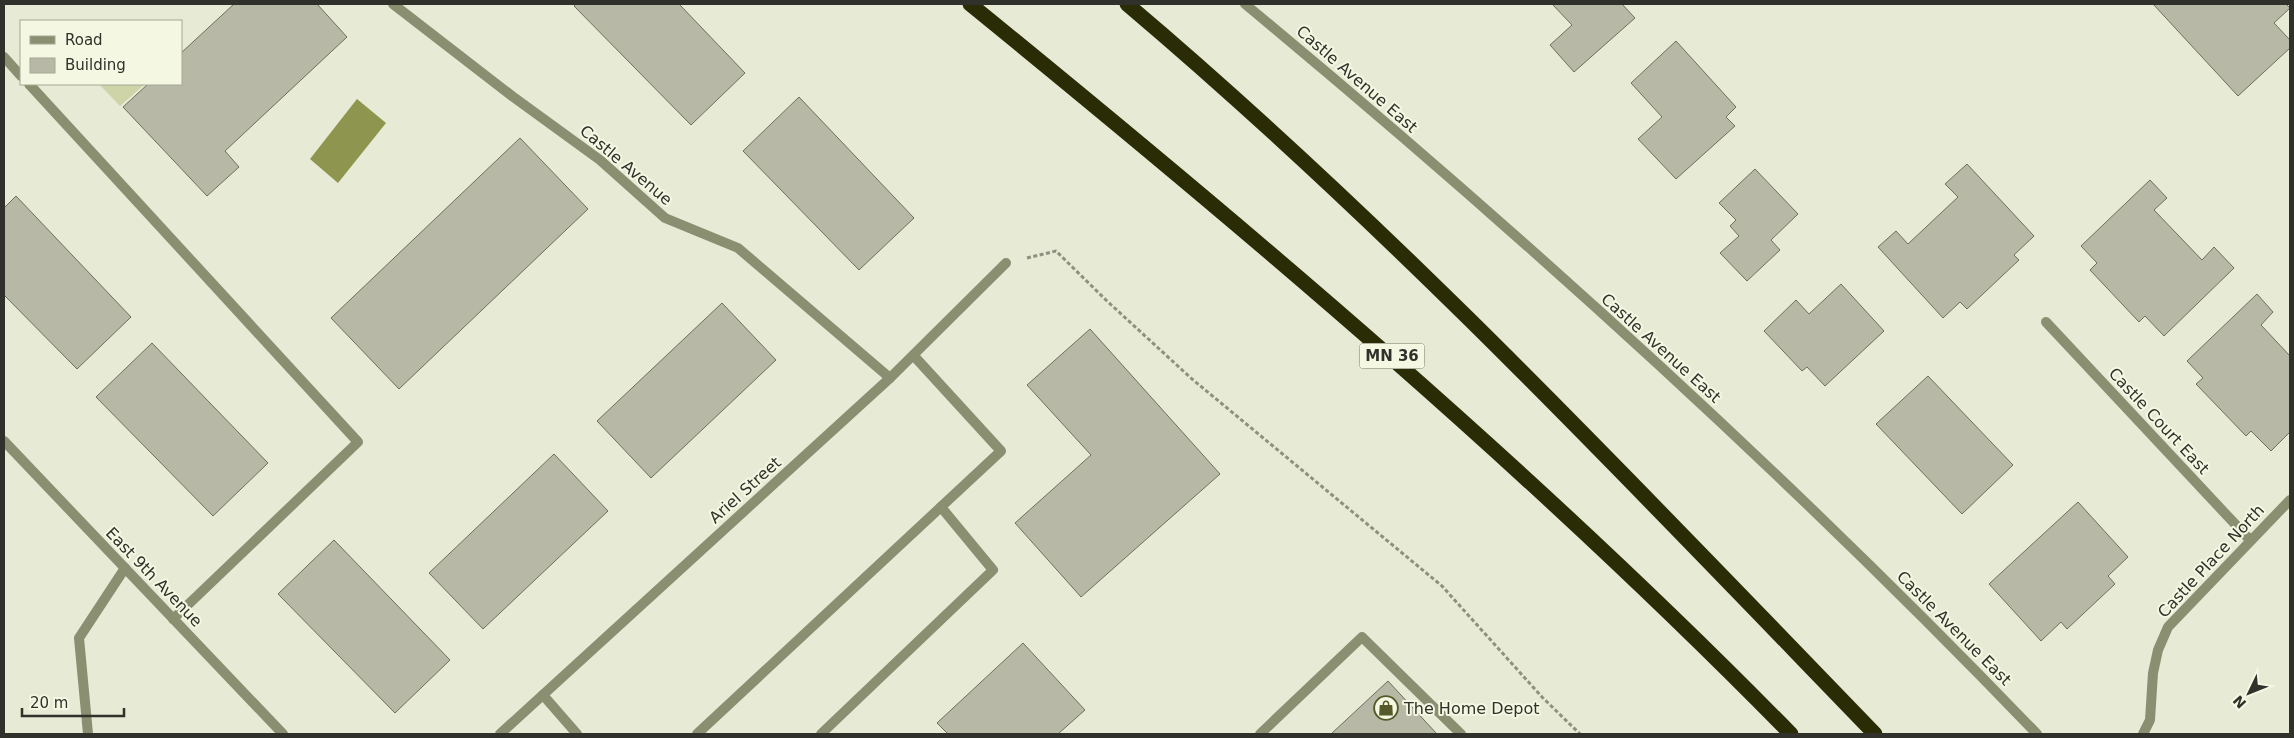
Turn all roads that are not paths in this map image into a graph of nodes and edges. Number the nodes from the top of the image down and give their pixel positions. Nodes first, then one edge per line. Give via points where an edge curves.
1 (393, 4) edge
2 (970, 4) edge
3 (1127, 4) edge
4 (1245, 4) edge
5 (4, 57) edge
6 (20, 75) edge
7 (29, 85) edge
8 (1006, 263) road end
9 (2046, 322) dead end
10 (914, 356) junction
11 (890, 378) junction
12 (4, 440) edge
13 (2290, 500) edge
14 (942, 507) junction
15 (2250, 540) junction
16 (125, 568) junction
17 (173, 619) junction
18 (543, 695) junction
19 (88, 734) edge
20 (283, 734) edge
21 (500, 734) edge
22 (577, 734) edge
23 (698, 734) edge
24 (822, 734) edge
25 (1260, 734) edge
26 (1461, 734) edge
27 (1791, 734) edge
28 (1875, 734) edge
29 (2037, 734) edge
30 (2143, 734) edge

1 - 11 street, Castle Avenue via 600,160 665,218 738,248
2 - 27 highway, MN 36 via 1136,138 1352,321 1564,513
3 - 28 highway via 1207,71 1486,337
4 - 29 street, Castle Avenue East via 1543,261 1753,451
5 - 6 street
7 - 17 street via 358,442
8 - 10 street, Ariel Street
9 - 15 street, Castle Court East
10 - 11 street, Ariel Street
10 - 14 street via 1001,451
11 - 18 street, Ariel Street
12 - 16 street, East 9th Avenue
13 - 15 street, Castle Place North
14 - 23 street
14 - 24 street via 993,570
15 - 30 street, Castle Place North via 2168,626 2158,650 2150,720
16 - 17 street, East 9th Avenue
16 - 19 street via 79,638
17 - 20 street, East 9th Avenue
18 - 21 street, Ariel Street
18 - 22 street
25 - 26 street via 1362,637

